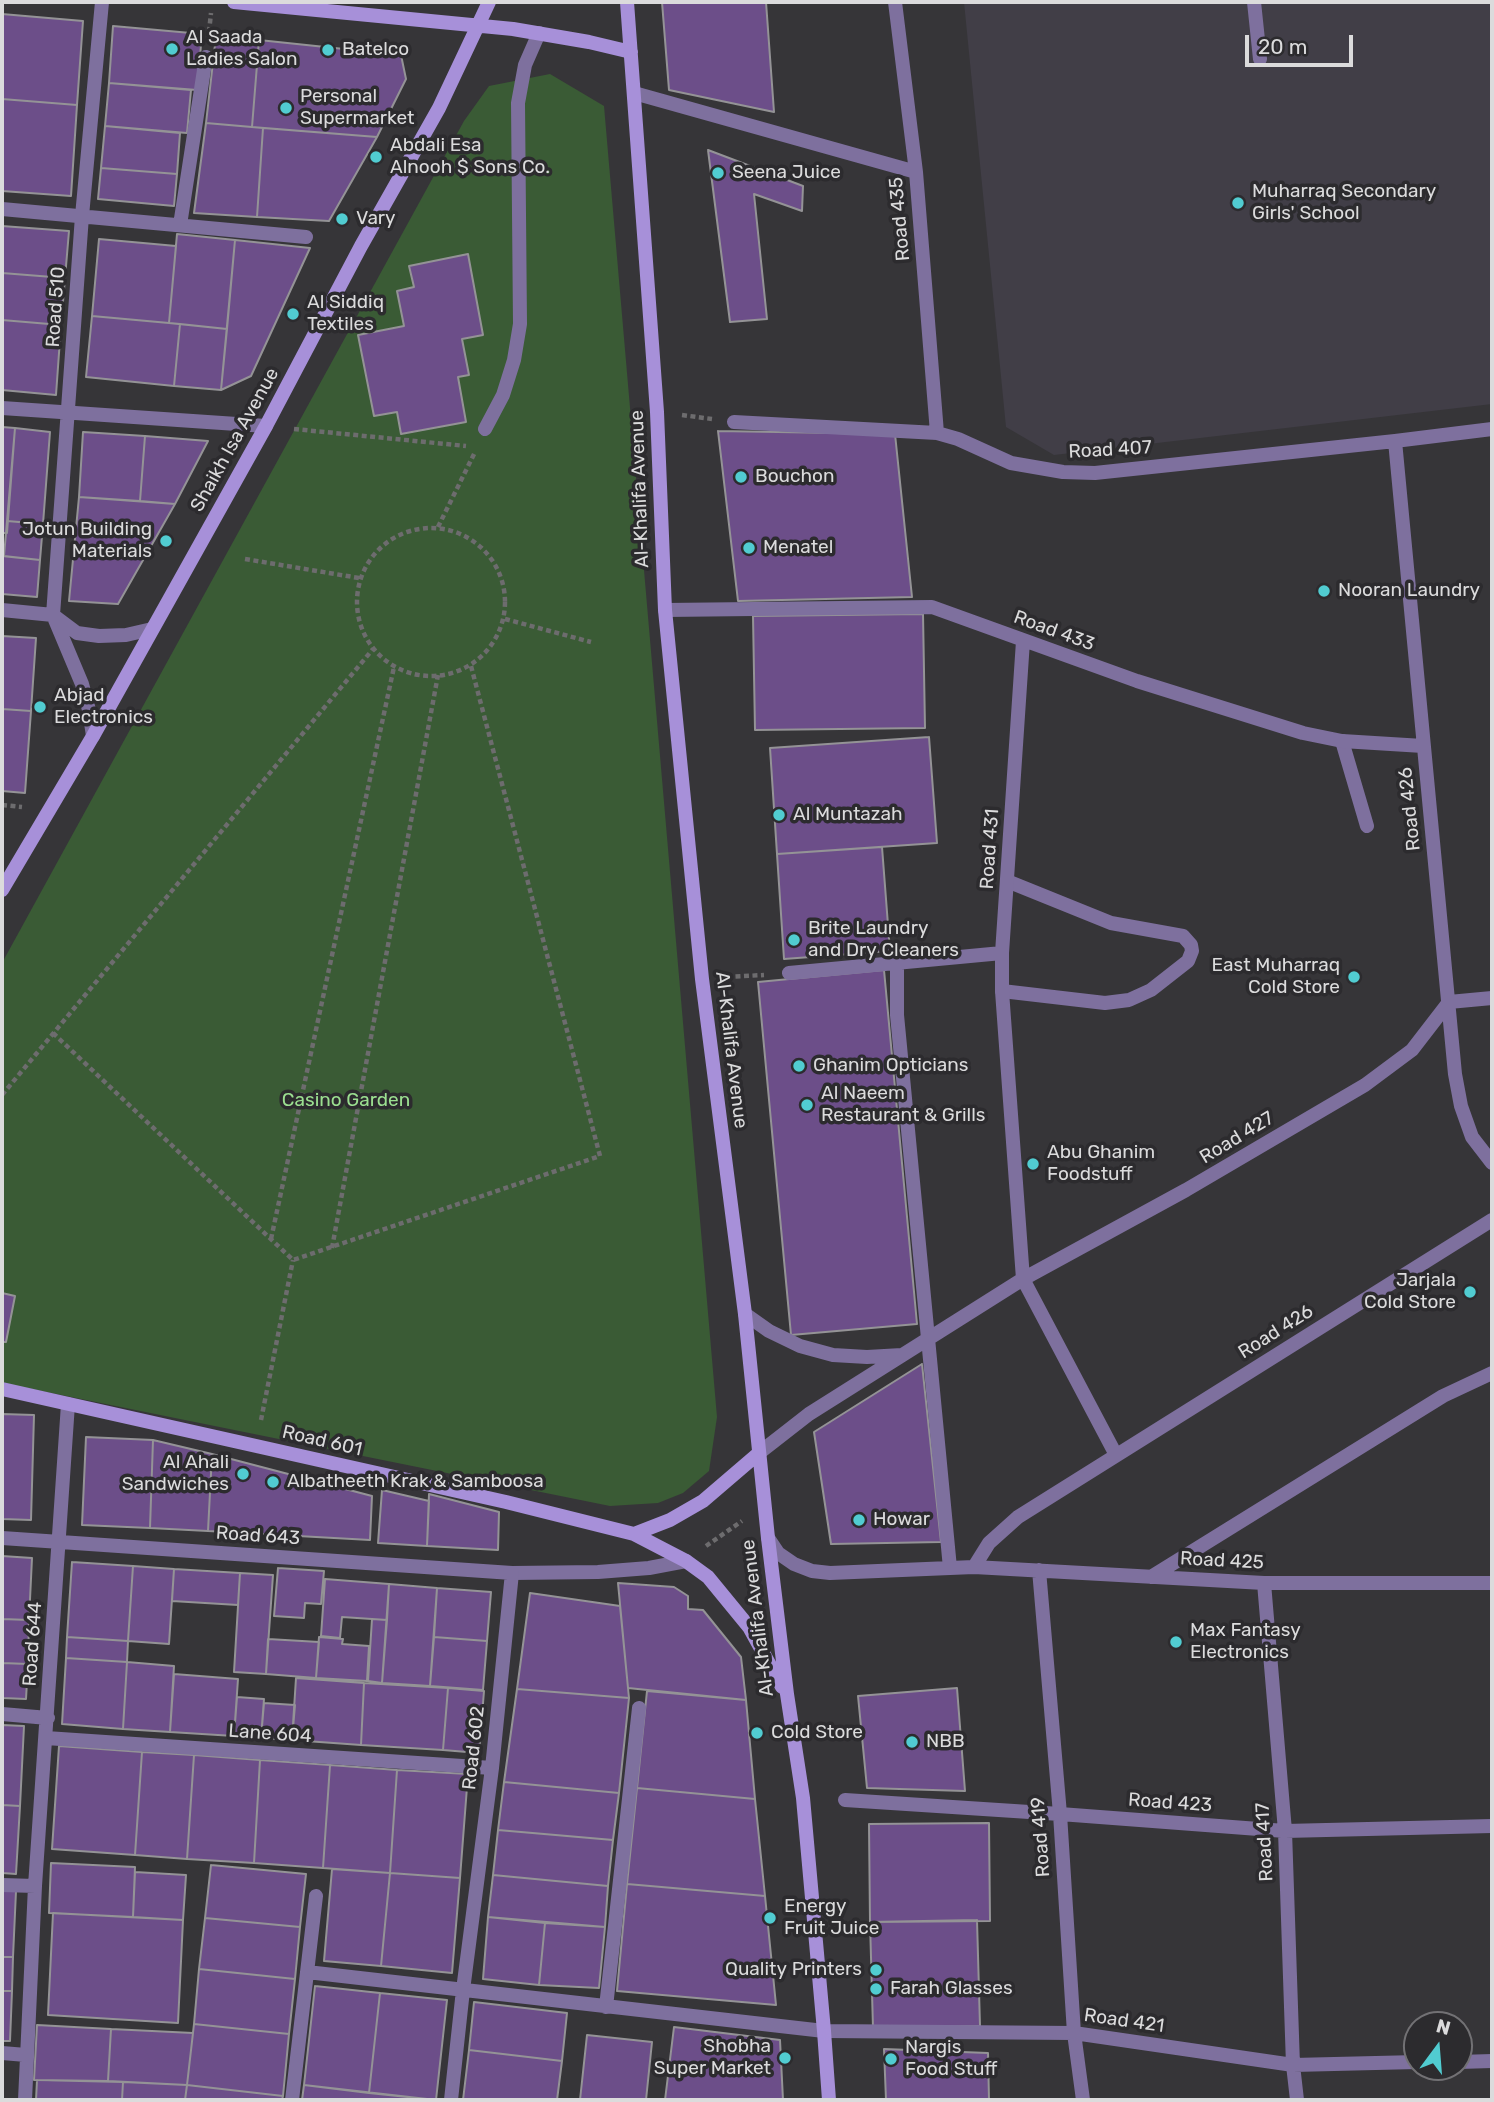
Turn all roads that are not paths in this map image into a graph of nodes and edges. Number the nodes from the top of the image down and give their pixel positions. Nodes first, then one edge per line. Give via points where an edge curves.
1 (102, 2) edge
2 (238, 2) edge
3 (488, 2) edge
4 (627, 2) edge
5 (895, 2) edge
6 (1254, 2) edge
7 (479, 24) junction
8 (539, 33) junction
9 (631, 52) junction
10 (206, 57) dead end
11 (1260, 59) dead end
12 (634, 93) junction
13 (916, 173) junction
14 (2, 209) edge
15 (82, 216) junction
16 (180, 225) junction
17 (306, 237) dead end
18 (2, 408) edge
19 (67, 412) junction
20 (734, 422) road end
21 (266, 426) junction
22 (485, 429) dead end
23 (1492, 429) edge
24 (937, 433) junction
25 (1395, 441) junction
26 (2, 610) edge
27 (665, 610) junction
28 (53, 615) junction
29 (152, 629) junction
30 (1023, 641) junction
31 (93, 736) junction
32 (1342, 741) junction
33 (1423, 746) junction
34 (1367, 826) dead end
35 (1007, 881) junction
36 (2, 890) edge
37 (1002, 953) junction
38 (897, 963) junction
39 (789, 973) road end
40 (1002, 991) junction
41 (1492, 998) edge
42 (1449, 1002) junction
43 (1492, 1163) edge
44 (1492, 1220) edge
45 (1023, 1279) junction
46 (745, 1314) junction
47 (929, 1338) junction
48 (904, 1355) junction
49 (1492, 1373) edge
50 (2, 1389) edge
51 (68, 1404) junction
52 (759, 1452) junction
53 (1116, 1455) junction
54 (634, 1534) junction
55 (2, 1538) edge
56 (768, 1538) junction
57 (60, 1541) junction
58 (686, 1561) junction
59 (974, 1567) junction
60 (950, 1568) junction
61 (1039, 1570) junction
62 (512, 1573) junction
63 (1151, 1577) junction
64 (1264, 1583) junction
65 (1492, 1583) edge
66 (786, 1694) junction
67 (639, 1707) dead end
68 (2, 1714) edge
69 (48, 1718) junction
70 (46, 1738) junction
71 (492, 1768) junction
72 (845, 1800) dead end
73 (1059, 1814) junction
74 (1492, 1826) edge
75 (1285, 1831) junction
76 (2, 1885) edge
77 (35, 1886) junction
78 (316, 1896) dead end
79 (307, 1972) junction
80 (463, 1990) junction
81 (606, 2007) junction
82 (824, 2031) junction
83 (1074, 2033) junction
84 (2, 2053) edge
85 (26, 2055) junction
86 (1492, 2061) edge
87 (1403, 2062) edge
88 (1473, 2062) edge
89 (1293, 2065) junction
90 (25, 2100) edge
91 (292, 2100) edge
92 (451, 2100) edge
93 (829, 2100) edge
94 (1083, 2100) edge
95 (1297, 2100) edge

1 - 15 street, Road 510
2 - 7 street
3 - 7 street, Shaikh Isa Avenue
4 - 9 street, Al-Khalifa Avenue
5 - 13 street, Road 435
6 - 11 street
7 - 8 street
7 - 21 street, Shaikh Isa Avenue via 439,108
8 - 9 street
8 - 22 street via 525,65 518,103 520,324 503,395
9 - 12 street, Al-Khalifa Avenue
10 - 16 street
12 - 13 street
12 - 27 street, Al-Khalifa Avenue via 657,412
13 - 24 street, Road 435
14 - 15 street
15 - 16 street
15 - 19 street, Road 510
16 - 17 street
18 - 19 street
19 - 21 street
19 - 28 street, Road 510
20 - 24 street, Road 407
21 - 29 street, Shaikh Isa Avenue
23 - 25 street, Road 407
24 - 25 street, Road 407 via 1011,463 1095,473
25 - 33 street, Road 426
26 - 28 street
27 - 30 street, Road 433 via 932,607
27 - 46 street, Al-Khalifa Avenue via 702,979
28 - 29 street via 77,633 126,635
28 - 31 street via 82,684
29 - 31 street, Shaikh Isa Avenue
30 - 32 street, Road 433 via 1137,681
30 - 35 street, Road 431
31 - 36 street, Shaikh Isa Avenue
32 - 33 street, Road 433
32 - 34 street
33 - 42 street, Road 426
35 - 37 street, Road 431
35 - 40 street via 1111,923 1182,936 1192,951 1188,961 1151,990 1129,1000 1105,1003
37 - 38 street
37 - 40 street
38 - 39 street
38 - 47 street via 897,1014
40 - 45 street
41 - 42 street
42 - 43 street, Road 426 via 1461,1106 1472,1137
42 - 45 street, Road 427 via 1412,1050 1364,1085
44 - 53 street, Road 426
45 - 47 street, Road 427
45 - 53 street
46 - 48 street via 800,1346 833,1355
46 - 52 street, Al-Khalifa Avenue
47 - 48 street, Road 427
47 - 60 street
48 - 52 street, Road 427 via 809,1414
49 - 63 street via 1443,1396
50 - 51 street, Road 601
51 - 54 street, Road 601
51 - 57 street, Road 644
52 - 54 street via 703,1501
52 - 56 street, Al-Khalifa Avenue
53 - 59 street, Road 426 via 1005,1528
54 - 58 street, Road 601
55 - 57 street, Road 643
56 - 60 street, Road 425 via 779,1553 812,1571
56 - 66 street, Al-Khalifa Avenue
57 - 62 street, Road 643
57 - 69 street, Road 644
58 - 62 street via 598,1572
58 - 66 street, Road 601 via 708,1577 749,1627
59 - 60 street, Road 425
59 - 61 street, Road 425
61 - 63 street, Road 425
61 - 73 street, Road 419
62 - 71 street, Road 602
63 - 64 street, Road 425
64 - 65 street, Road 425
64 - 75 street, Road 417
66 - 82 street, Al-Khalifa Avenue via 803,1798
67 - 81 street
68 - 69 street
69 - 70 street, Road 644
70 - 71 street, Lane 604
70 - 77 street, Road 644
71 - 80 street, Road 602
72 - 73 street, Road 423
73 - 75 street, Road 423
73 - 83 street, Road 419
74 - 75 street, Road 423
75 - 89 street, Road 417
76 - 77 street
77 - 85 street, Road 644
78 - 79 street
79 - 80 street, Road 421
79 - 91 street
80 - 81 street, Road 421
80 - 92 street, Road 602
81 - 82 street, Road 421
82 - 83 street, Road 421
82 - 93 street, Al-Khalifa Avenue
83 - 89 street, Road 421
83 - 94 street, Road 419
84 - 85 street
85 - 90 street, Road 644
86 - 88 street
87 - 89 street, Road 421
89 - 95 street, Road 417

